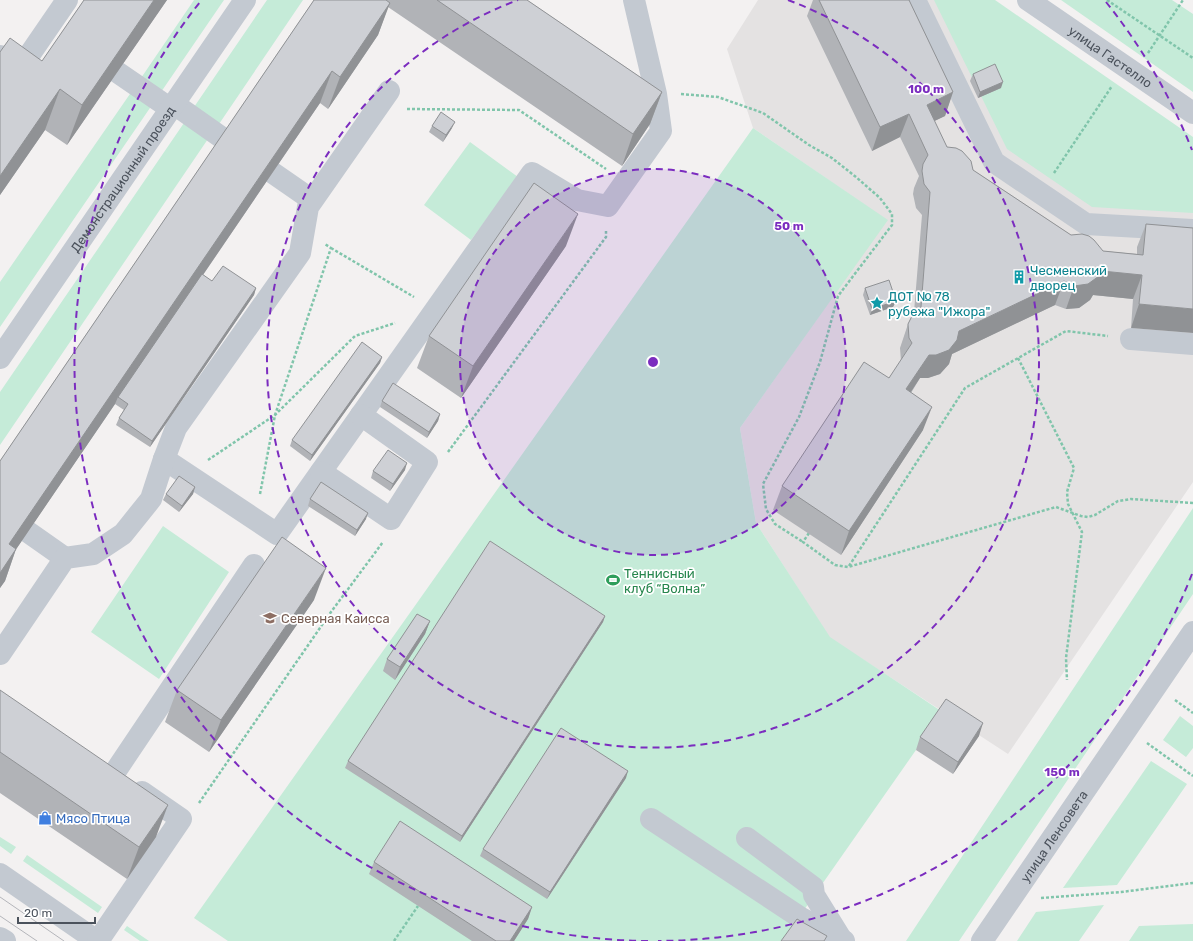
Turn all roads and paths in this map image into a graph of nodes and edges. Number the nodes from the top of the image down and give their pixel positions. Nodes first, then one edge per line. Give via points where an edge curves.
1 (67, 0) edge
2 (245, 0) edge
3 (634, 0) edge
4 (915, 0) edge
5 (1028, 0) edge
6 (1107, 0) edge
7 (1183, 0) edge
8 (1159, 35) junction
9 (0, 56) edge
10 (1193, 58) edge
11 (117, 72) edge
12 (1134, 73) junction
13 (389, 91) dead end
14 (656, 94) junction
15 (172, 106) junction
16 (376, 109) junction
17 (1193, 113) edge
18 (228, 142) edge
19 (273, 173) edge
20 (625, 182) junction
21 (1040, 194) junction
22 (312, 200) junction
23 (608, 206) junction
24 (304, 228) junction
25 (1193, 230) edge
26 (330, 248) junction
27 (435, 310) junction
28 (399, 322) dead end
29 (1131, 339) joint
30 (1193, 344) edge
31 (0, 358) edge
32 (1018, 358) junction
33 (275, 415) junction
34 (361, 415) junction
35 (448, 453) dead end
36 (164, 460) junction
37 (321, 472) junction
38 (187, 475) junction
39 (1193, 503) edge
40 (1074, 514) junction
41 (255, 520) junction
42 (28, 532) edge
43 (809, 533) dead end
44 (387, 536) dead end
45 (803, 542) junction
46 (65, 558) junction
47 (254, 565) dead end
48 (848, 567) junction
49 (1193, 632) edge
50 (0, 654) edge
51 (1067, 680) dead end
52 (1127, 729) junction
53 (96, 759) edge
54 (115, 772) junction
55 (1193, 776) edge
56 (181, 819) junction
57 (650, 819) dead end
58 (747, 838) dead end
59 (0, 874) edge
60 (1193, 883) edge
61 (1009, 901) junction
62 (418, 906) dead end
63 (0, 938) edge
64 (842, 939) edge
65 (986, 940) edge
66 (5, 941) edge
67 (97, 941) edge
68 (394, 941) edge

1 - 9 street via 57,31 19,70
2 - 15 street, Демонстрационный проезд
3 - 14 street
4 - 21 street via 994,162
5 - 12 street, улица Гастелло
6 - 8 path
7 - 8 path
8 - 10 path
8 - 12 path
11 - 15 street
12 - 17 street, улица Гастелло
12 - 21 path via 1114,82
13 - 16 street
14 - 20 street via 661,131
14 - 45 path via 691,93 718,97 763,113 832,158 880,198 892,214 892,225 838,296 820,362 799,417 763,484 766,508 776,524
15 - 18 street
15 - 31 street, Демонстрационный проезд
16 - 20 path via 519,110
16 - 22 street
19 - 22 street
20 - 23 street
21 - 25 street via 1086,224
22 - 24 street
23 - 27 street via 577,200 532,173
23 - 35 path via 606,237
24 - 26 path
24 - 36 street via 300,253 176,428
26 - 27 path
26 - 33 path
27 - 34 street
28 - 33 path via 355,336
29 - 30 street
29 - 32 path via 1066,331
32 - 40 path via 1074,468 1067,492 1068,504
32 - 48 path via 965,388
33 - 38 path
33 - 41 path
34 - 37 street
34 - 37 street via 427,462 391,519
36 - 38 street
36 - 46 street via 152,499 123,534 93,554
37 - 41 street via 277,534
38 - 41 street
39 - 40 path via 1131,499 1118,501 1088,517
40 - 48 path via 1056,507
40 - 51 path via 1082,532 1066,658
42 - 46 street
43 - 45 path
44 - 56 path via 198,804
45 - 48 path via 835,565
46 - 50 street
47 - 54 street
49 - 52 street, улица Ленсовета
52 - 55 path
52 - 61 street, улица Ленсовета
53 - 54 street
54 - 56 street
56 - 67 street
57 - 64 street via 801,918
58 - 64 street via 813,888 814,895
59 - 67 street
60 - 61 path
61 - 65 street, улица Ленсовета
62 - 68 path
63 - 66 street

